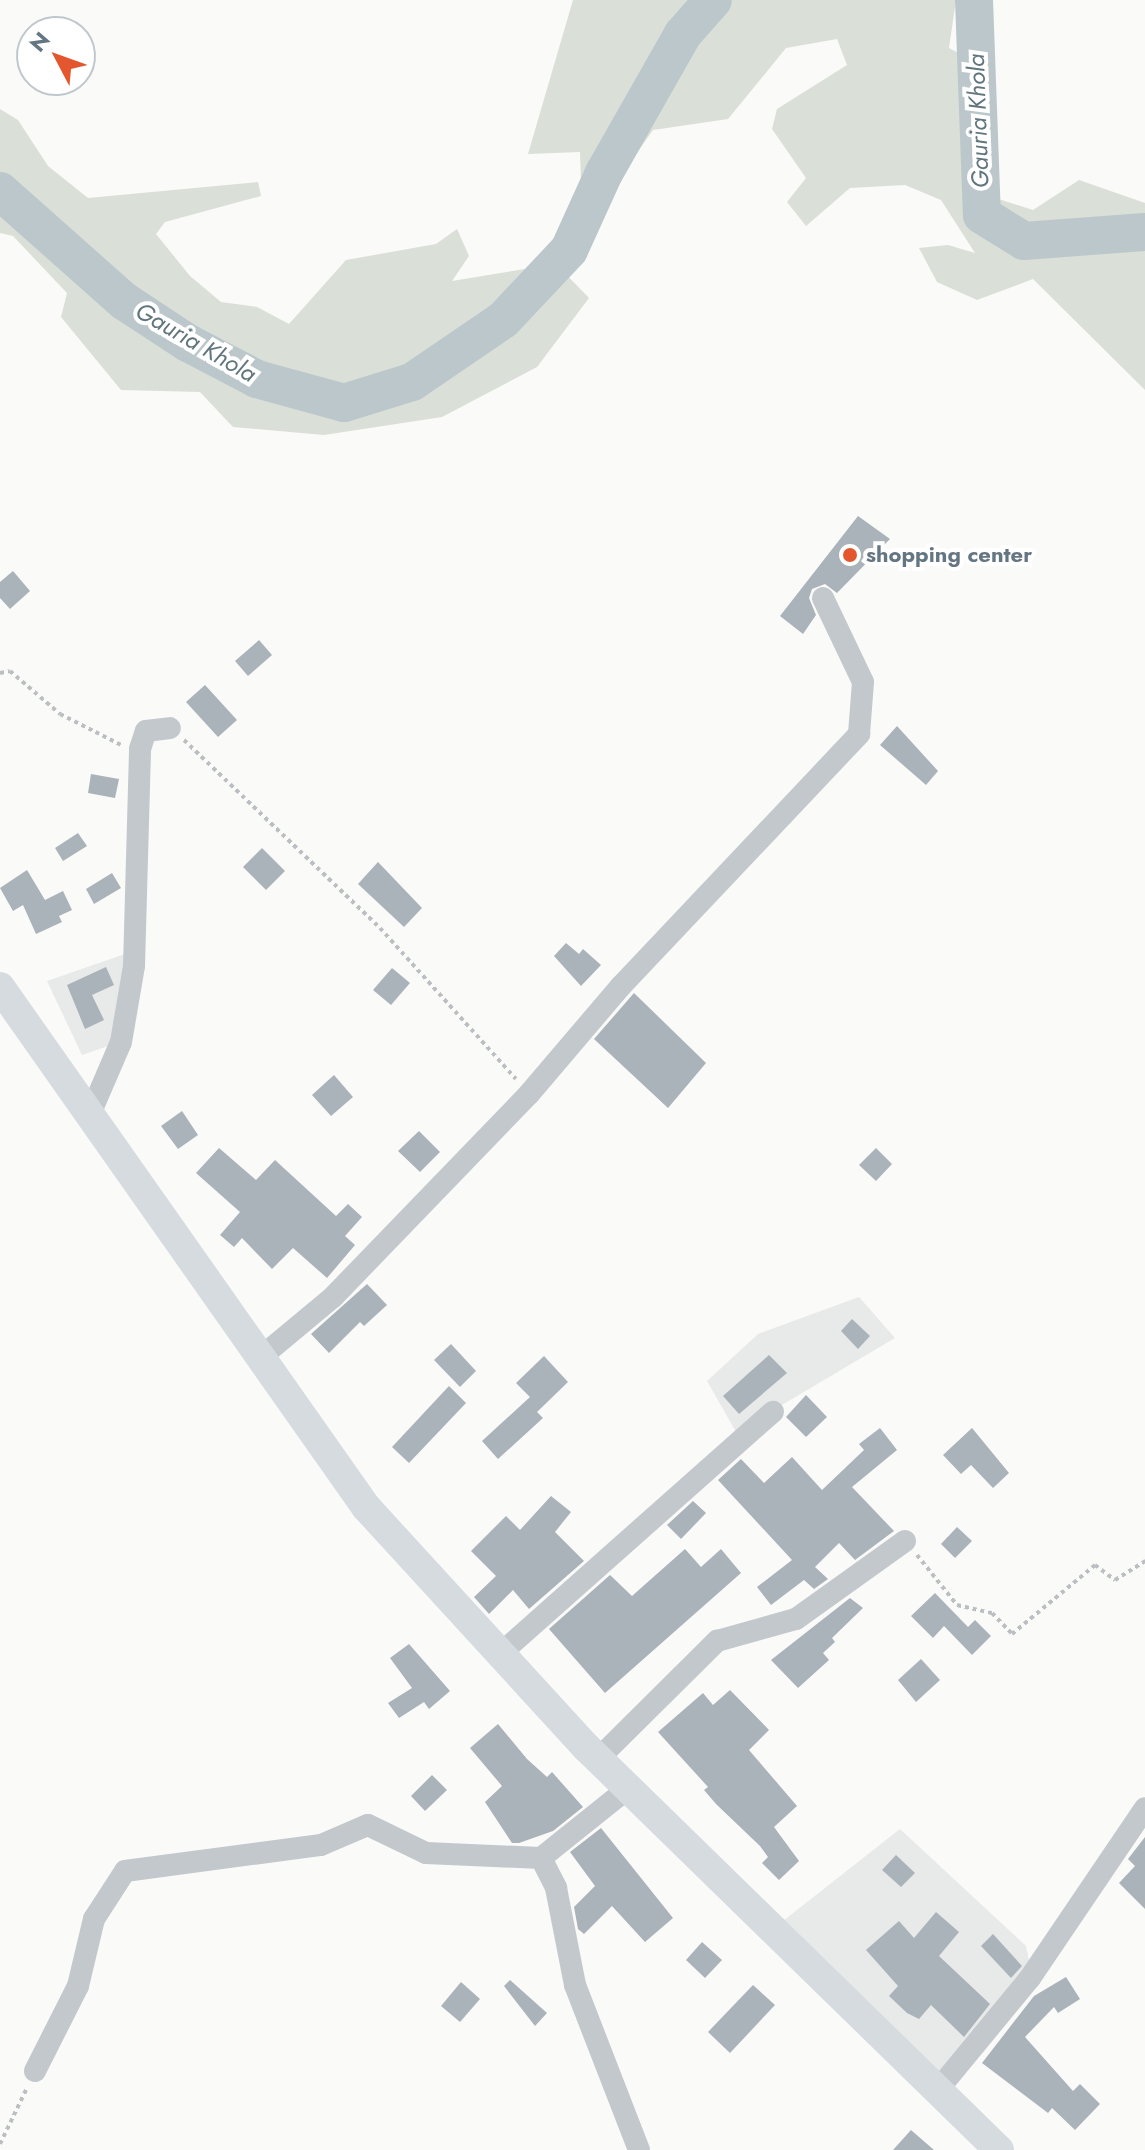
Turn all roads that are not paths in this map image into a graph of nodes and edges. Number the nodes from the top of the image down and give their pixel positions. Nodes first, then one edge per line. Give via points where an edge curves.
1 (823, 598) dead end
2 (170, 728) road end
3 (0, 987) edge
4 (90, 1114) junction
5 (261, 1357) junction
6 (773, 1412) dead end
7 (905, 1541) road end
8 (500, 1654) junction
9 (598, 1759) junction
10 (627, 1789) junction
11 (1145, 1808) edge
12 (541, 1858) junction
13 (35, 2071) road end
14 (936, 2092) junction
15 (639, 2150) edge
16 (999, 2150) edge

1 - 5 street via 863,682 859,734 621,986 529,1094 333,1297
2 - 4 street via 146,731 140,749 134,966 121,1042
3 - 4 main road
4 - 5 main road
5 - 8 main road via 366,1507
6 - 8 street
7 - 9 street via 796,1619 717,1641
8 - 9 main road
9 - 10 main road
10 - 12 street
10 - 14 main road
11 - 14 street via 1030,1978
12 - 13 street via 426,1853 368,1825 321,1845 125,1871 94,1919 78,1986
12 - 15 street via 556,1888 575,1985
14 - 16 main road

